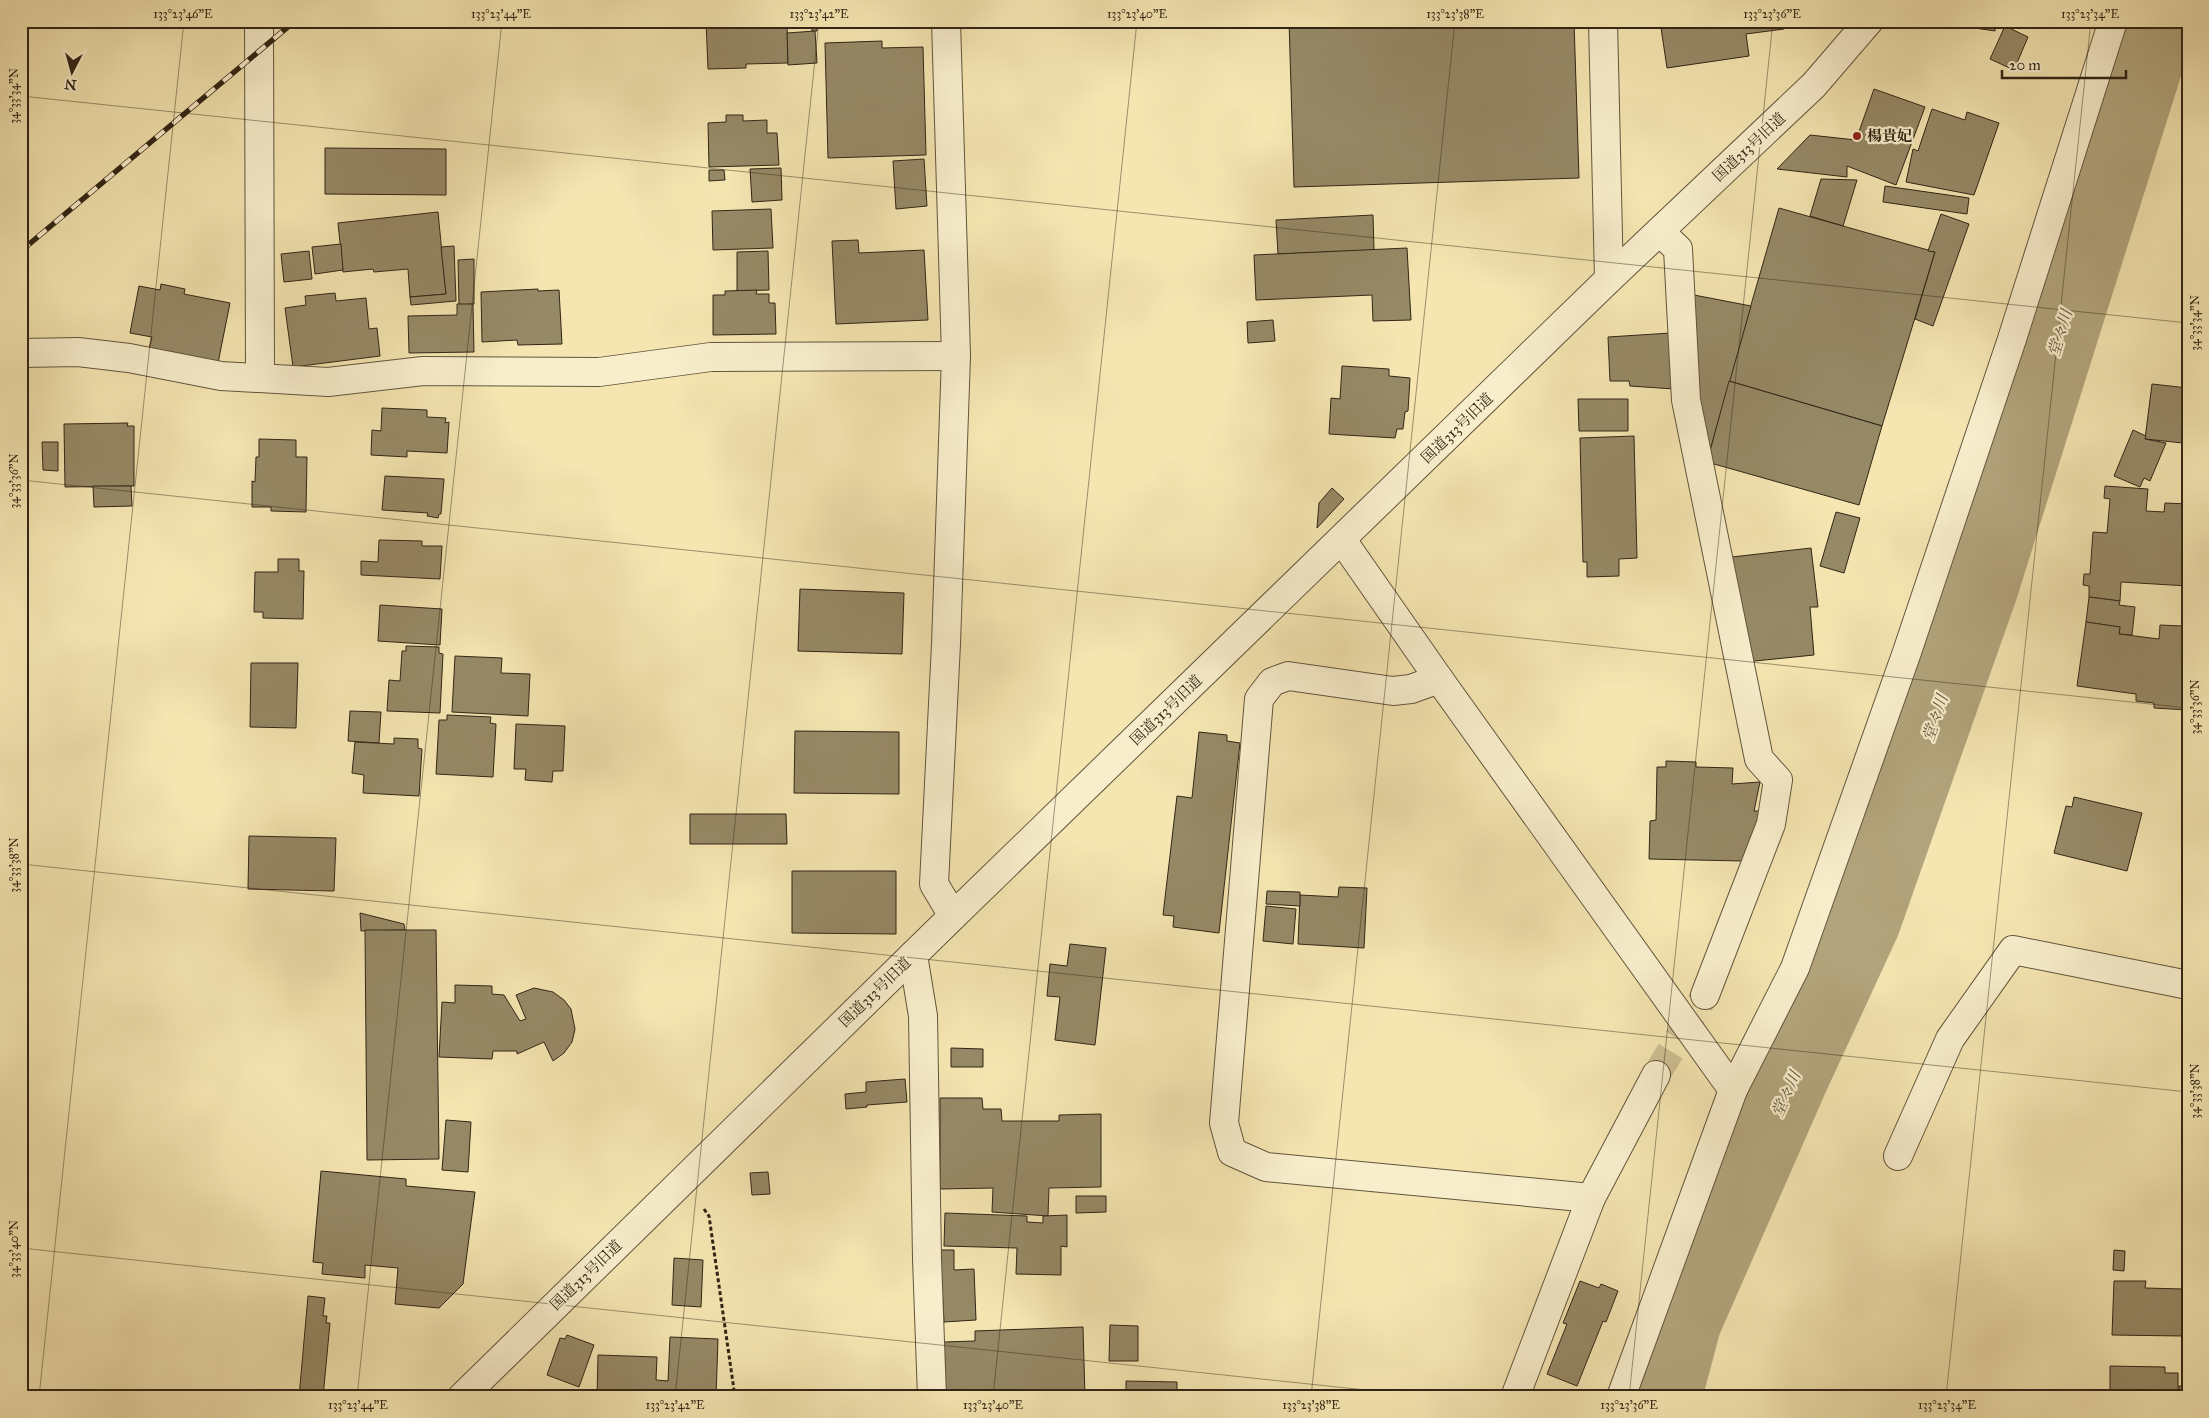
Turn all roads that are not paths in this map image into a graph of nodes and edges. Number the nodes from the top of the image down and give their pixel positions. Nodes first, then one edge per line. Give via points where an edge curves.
1 (259, 21) edge
2 (946, 21) edge
3 (1602, 21) edge
4 (1869, 21) edge
5 (2113, 21) edge
6 (1660, 232) junction
7 (1610, 279) junction
8 (21, 353) edge
9 (956, 356) junction
10 (260, 378) junction
11 (1342, 540) junction
12 (1439, 679) junction
13 (952, 916) junction
14 (913, 955) junction
15 (2188, 985) edge
16 (1705, 995) tunnel mouth
17 (1656, 1075) tunnel mouth
18 (1732, 1090) junction
19 (1898, 1156) dead end
20 (1591, 1198) junction
21 (462, 1397) edge
22 (932, 1397) edge
23 (1515, 1397) edge
24 (1621, 1397) edge

1 - 10 street
2 - 9 street
3 - 7 street
4 - 6 street, 国道313号旧道 via 1814,85
5 - 18 street via 1907,652 1798,959
6 - 7 street, 国道313号旧道
6 - 16 street via 1678,250 1686,400 1759,759 1778,780 1771,824
7 - 11 street, 国道313号旧道
8 - 10 street via 78,352 129,358 221,376
9 - 10 street via 711,357 599,372 423,371 328,382
9 - 13 street via 934,884
11 - 12 street
11 - 13 street, 国道313号旧道
12 - 18 street
12 - 20 street via 1411,689 1393,690 1288,676 1272,682 1259,698 1224,1123 1232,1152 1266,1167
13 - 14 street, 国道313号旧道
14 - 21 street, 国道313号旧道
14 - 22 street via 923,1016
15 - 19 street via 2013,950 1950,1039
17 - 20 street
18 - 24 street
20 - 23 street

